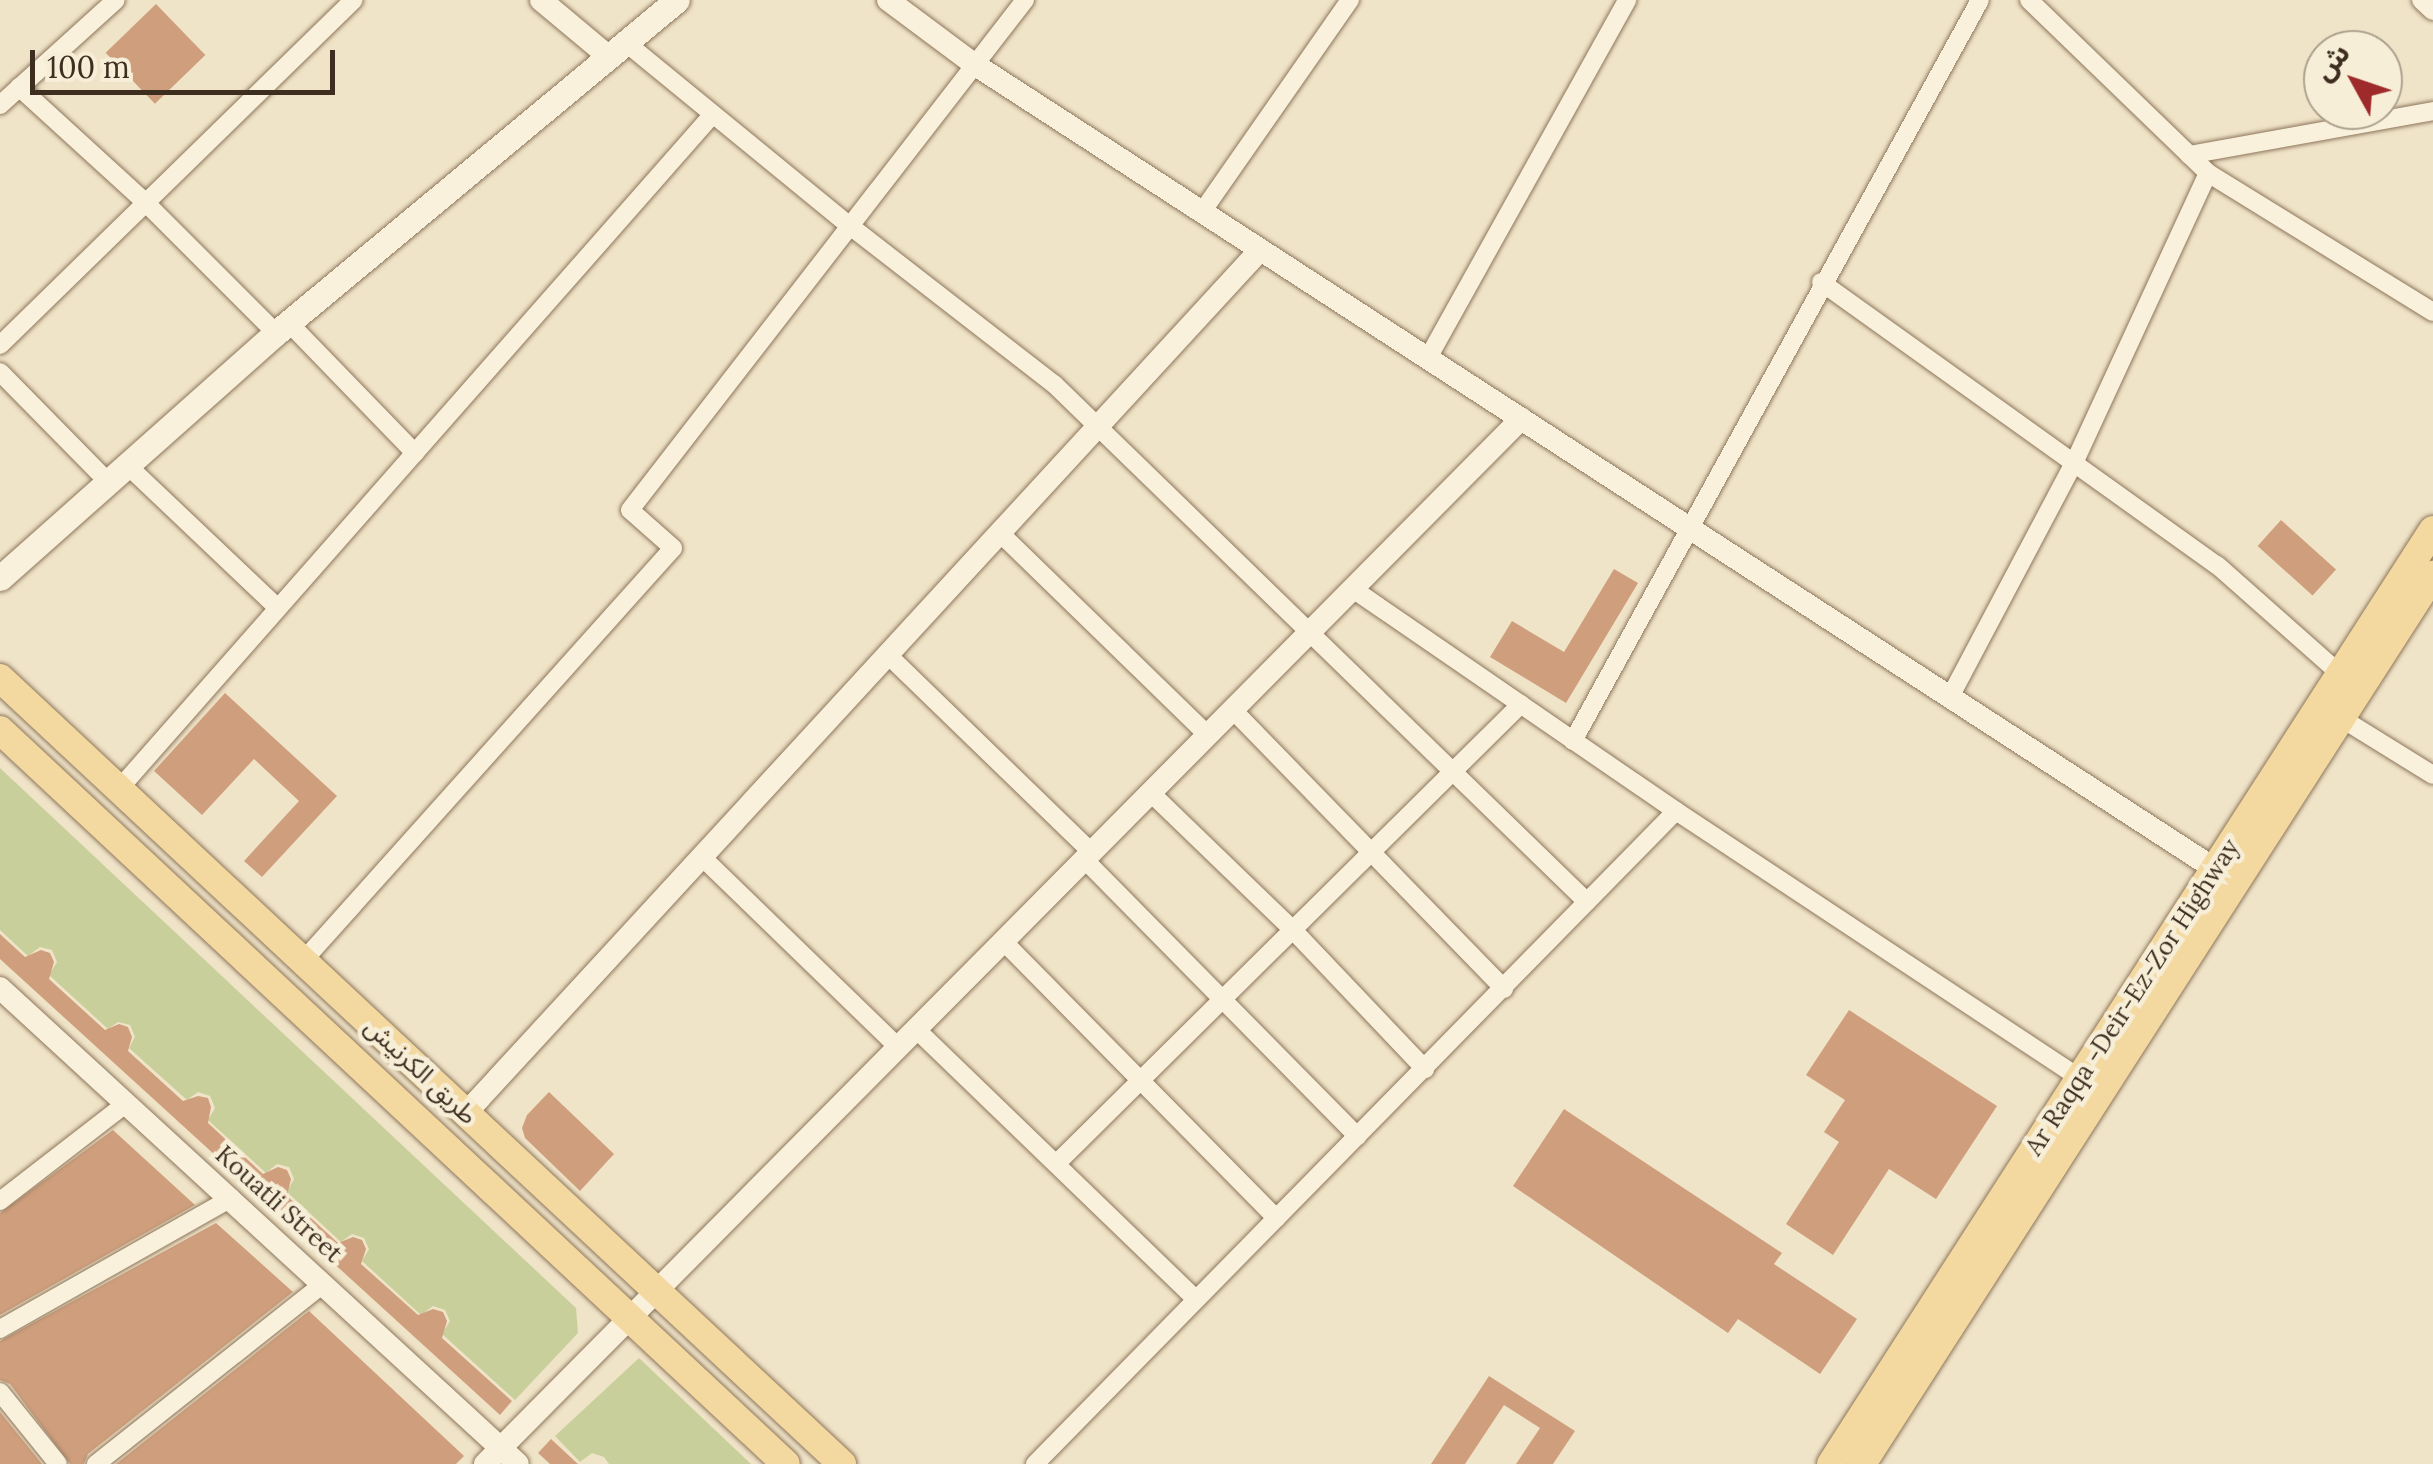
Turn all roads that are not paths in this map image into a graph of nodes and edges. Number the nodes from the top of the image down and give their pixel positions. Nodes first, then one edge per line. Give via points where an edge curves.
1 (116, 0) edge
2 (353, 0) edge
3 (541, 0) edge
4 (677, 0) edge
5 (888, 0) edge
6 (1024, 0) edge
7 (1350, 0) edge
8 (1626, 0) edge
9 (1980, 0) edge
10 (2029, 0) edge
11 (2421, 0) edge
12 (2433, 11) edge
13 (617, 49) junction
14 (974, 64) junction
15 (19, 87) junction
16 (0, 105) edge
17 (2433, 111) edge
18 (713, 114) junction
19 (2189, 155) junction
20 (2208, 173) junction
21 (144, 201) junction
22 (1202, 212) junction
23 (850, 226) junction
24 (1260, 250) junction
25 (1821, 282) junction
26 (2433, 312) edge
27 (282, 328) junction
28 (0, 345) edge
29 (1428, 358) junction
30 (0, 372) edge
31 (1520, 419) junction
32 (1099, 425) junction
33 (415, 452) junction
34 (2074, 463) junction
35 (116, 473) junction
36 (1688, 528) junction
37 (2433, 530) edge
38 (1000, 533) junction
39 (2433, 575) edge
40 (0, 578) edge
41 (1353, 589) junction
42 (278, 608) junction
43 (1309, 633) junction
44 (888, 655) junction
45 (2340, 674) junction
46 (0, 678) edge
47 (1950, 698) junction
48 (1521, 704) junction
49 (1232, 710) junction
50 (2341, 718) junction
51 (0, 730) edge
52 (1208, 735) junction
53 (1573, 740) junction
54 (1452, 772) junction
55 (2433, 774) edge
56 (118, 789) junction
57 (1151, 794) junction
58 (1676, 811) junction
59 (1369, 854) junction
60 (1089, 856) junction
61 (702, 857) junction
62 (2215, 869) junction
63 (1587, 902) junction
64 (1293, 930) junction
65 (1004, 942) junction
66 (304, 961) junction
67 (0, 988) edge
68 (1504, 989) junction
69 (1222, 1000) junction
70 (917, 1030) junction
71 (899, 1048) junction
72 (1424, 1068) junction
73 (2080, 1078) junction
74 (1140, 1080) junction
75 (127, 1104) junction
76 (466, 1113) junction
77 (1357, 1136) junction
78 (1056, 1164) junction
79 (232, 1198) junction
80 (0, 1201) edge
81 (1276, 1218) junction
82 (324, 1282) junction
83 (654, 1289) junction
84 (1195, 1298) junction
85 (628, 1317) junction
86 (0, 1329) edge
87 (0, 1392) edge
88 (502, 1459) edge
89 (58, 1464) edge
90 (96, 1464) edge
91 (786, 1464) edge
92 (842, 1464) edge
93 (1034, 1464) edge
94 (1832, 1464) edge
95 (1862, 1464) edge

1 - 15 street
2 - 21 street
3 - 13 street
4 - 13 main road
5 - 14 street
6 - 14 street
7 - 22 street
8 - 29 street
9 - 25 street
10 - 19 street
11 - 12 street
13 - 18 street
13 - 27 main road
14 - 22 street
14 - 23 street
15 - 16 street
15 - 21 street
17 - 19 street
18 - 23 street
18 - 33 street
19 - 20 street
20 - 26 street
20 - 34 street
21 - 27 street
21 - 28 street
22 - 24 street
23 - 32 street
23 - 66 street via 630,510 674,548
24 - 29 street
24 - 32 street
25 - 34 street
25 - 36 street
27 - 33 street
27 - 35 main road
29 - 31 street
30 - 35 street
31 - 36 street
31 - 41 street
32 - 38 street
32 - 43 street
33 - 42 street
34 - 45 street via 2216,565
34 - 47 street
35 - 40 main road
35 - 42 street
36 - 47 street
36 - 53 street
37 - 45 main road, Ar Raqqa -Deir-Ez-Zor Highway
38 - 44 street
38 - 52 street
39 - 50 main road, Ar Raqqa -Deir-Ez-Zor Highway
41 - 43 street
41 - 48 street
42 - 56 street
43 - 49 street
43 - 54 street
44 - 60 street
44 - 61 street
45 - 62 main road, Ar Raqqa -Deir-Ez-Zor Highway
46 - 56 main road, طريق الكرنيش
47 - 62 street
48 - 53 street
48 - 54 street
49 - 52 street
49 - 59 street
50 - 55 street
50 - 95 main road, Ar Raqqa -Deir-Ez-Zor Highway
51 - 85 main road, طريق الكرنيش
52 - 57 street
53 - 58 street
54 - 59 street
54 - 63 street
56 - 66 main road, طريق الكرنيش
57 - 60 street
57 - 64 street
58 - 63 street
58 - 73 street
59 - 64 street
59 - 68 street
60 - 65 street
60 - 69 street
61 - 71 street
61 - 76 street
62 - 73 main road, Ar Raqqa -Deir-Ez-Zor Highway
63 - 68 street
64 - 69 street
64 - 72 street
65 - 70 street
65 - 74 street
66 - 76 main road, طريق الكرنيش
67 - 75 street, Kouatli Street
68 - 72 street
69 - 74 street
69 - 77 street
70 - 71 street
70 - 78 street
71 - 83 street
72 - 77 street
73 - 94 main road, Ar Raqqa -Deir-Ez-Zor Highway
74 - 78 street
74 - 81 street
75 - 79 street, Kouatli Street
75 - 80 street
76 - 83 main road, طريق الكرنيش
77 - 81 street
78 - 84 street
79 - 82 street, Kouatli Street
79 - 86 street
81 - 84 street
82 - 88 street, Kouatli Street
82 - 90 street
83 - 85 street
83 - 92 main road, طريق الكرنيش
84 - 93 street
85 - 88 street
85 - 91 main road, طريق الكرنيش
87 - 89 street

